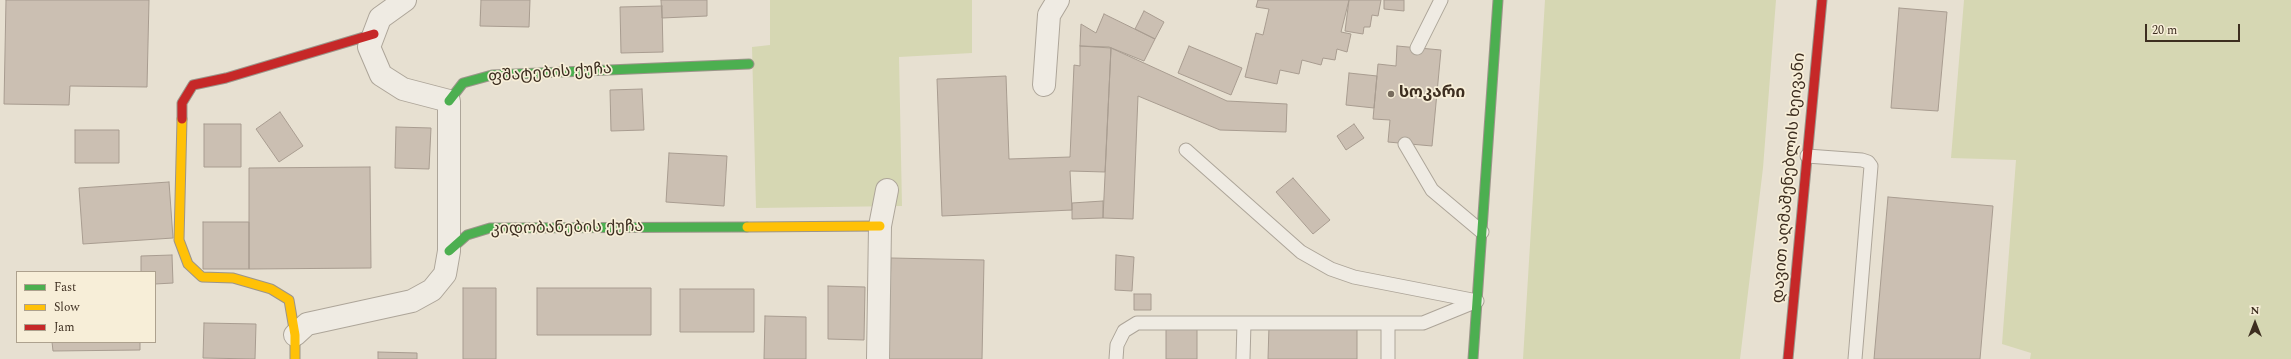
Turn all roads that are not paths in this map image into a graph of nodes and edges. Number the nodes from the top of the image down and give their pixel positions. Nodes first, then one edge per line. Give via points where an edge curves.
1 (405, 0) edge
2 (1058, 0) edge
3 (1441, 0) edge
4 (1498, 0) edge
5 (1822, 0) edge
6 (374, 34) junction
7 (1417, 48) dead end
8 (749, 64) dead end
9 (1044, 85) dead end
10 (449, 101) junction
11 (1405, 144) dead end
12 (1186, 150) dead end
13 (1807, 156) junction
14 (887, 190) dead end
15 (880, 226) junction
16 (1482, 232) junction
17 (449, 251) junction
18 (1477, 301) junction
19 (1244, 323) junction
20 (1388, 324) junction
21 (295, 335) junction
22 (295, 359) edge
23 (878, 359) edge
24 (1116, 359) edge
25 (1243, 359) edge
26 (1388, 359) edge
27 (1473, 359) edge
28 (1788, 359) edge
29 (1855, 359) edge

1 - 6 street via 380,18
2 - 9 street via 1049,15
3 - 7 lane
4 - 16 main road
5 - 13 main road, დავით აღმაშენებლის ხეივანი
6 - 10 street via 369,47 381,75 403,89
6 - 21 main road via 194,85 182,103 179,240 188,264 202,277 233,278 271,289 289,300
8 - 10 main road, ფშატების ქუჩა via 492,75 463,83
10 - 17 street
11 - 16 lane via 1432,190
12 - 18 lane via 1301,252 1331,269 1354,277
13 - 28 main road, დავით აღმაშენებლის ხეივანი
13 - 29 lane via 1862,160 1871,166
14 - 15 street
15 - 17 main road, კიდობანების ქუჩა via 490,228 467,236
15 - 23 street
16 - 18 main road
17 - 21 street via 445,274 432,290 412,301 307,324
18 - 20 lane via 1423,323
18 - 27 main road
19 - 20 lane
19 - 24 lane via 1137,323 1124,331 1117,345
19 - 25 lane
20 - 26 lane
21 - 22 main road

